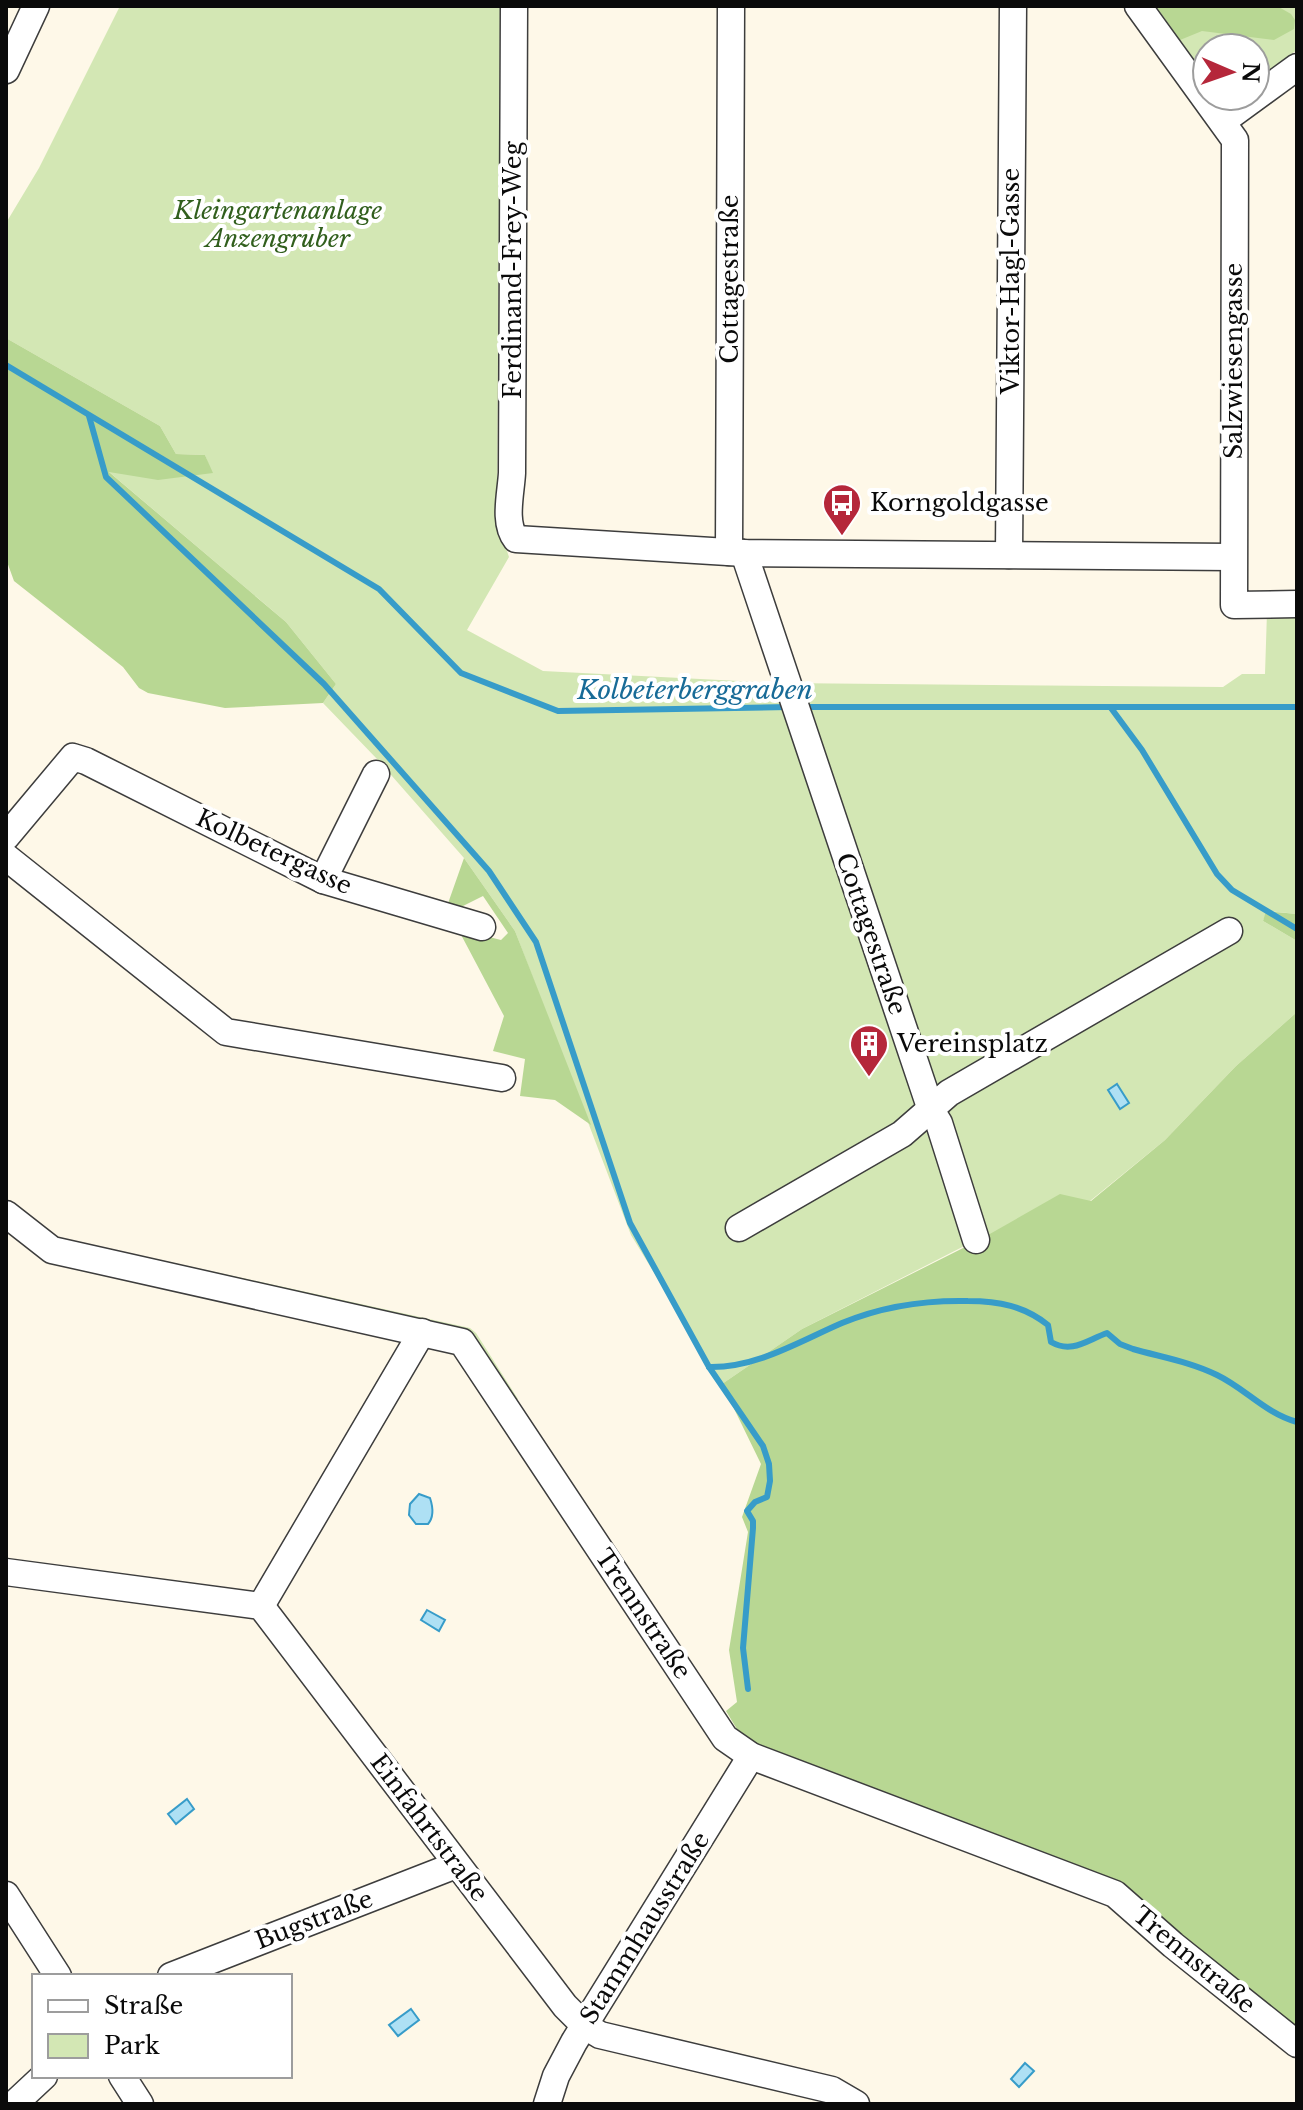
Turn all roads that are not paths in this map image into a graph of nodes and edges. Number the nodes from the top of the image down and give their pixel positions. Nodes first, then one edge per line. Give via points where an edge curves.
1 (36, 6) edge
2 (514, 6) edge
3 (731, 6) edge
4 (1013, 6) edge
5 (1138, 6) edge
6 (1297, 67) edge
7 (6, 70) edge
8 (1223, 121) junction
9 (736, 552) junction
10 (1009, 555) junction
11 (1233, 557) junction
12 (1297, 604) edge
13 (376, 774) dead end
14 (6, 837) edge
15 (6, 857) edge
16 (323, 880) junction
17 (482, 927) dead end
18 (1229, 931) dead end
19 (502, 1078) dead end
20 (931, 1110) junction
21 (6, 1214) edge
22 (739, 1228) dead end
23 (976, 1240) dead end
24 (422, 1332) junction
25 (6, 1572) edge
26 (261, 1606) junction
27 (751, 1756) junction
28 (456, 1865) junction
29 (6, 1895) edge
30 (57, 1974) edge
31 (176, 1974) edge
32 (585, 2026) junction
33 (1297, 2044) edge
34 (42, 2078) edge
35 (123, 2078) edge
36 (14, 2104) edge
37 (140, 2104) edge
38 (547, 2104) edge
39 (856, 2104) edge

1 - 7 street
2 - 9 street, Ferdinand-Frey-Weg via 511,533 516,539
3 - 9 street, Cottagestraße
4 - 10 street, Viktor-Hagl-Gasse
5 - 8 street, Salzwiesengasse
6 - 8 street
8 - 11 street, Salzwiesengasse via 1235,140
9 - 10 street
9 - 20 street, Cottagestraße via 796,706
10 - 11 street
11 - 12 street, Salzwiesengasse via 1234,605
13 - 16 street
14 - 16 street, Kolbetergasse via 73,757
15 - 19 street via 226,1032
16 - 17 street, Kolbetergasse
18 - 20 street via 949,1093
20 - 22 street via 902,1134
20 - 23 street, Cottagestraße
21 - 24 street, Trennstraße via 52,1250
24 - 26 street
24 - 27 street, Trennstraße via 462,1342 725,1738
25 - 26 street
26 - 28 street, Einfahrtstraße
27 - 32 street, Stammhausstraße
27 - 33 street, Trennstraße via 1115,1894
28 - 31 street, Bugstraße
28 - 32 street, Einfahrtstraße
29 - 30 street
32 - 38 street, Stammhausstraße
32 - 39 street, Einfahrtstraße via 600,2035 832,2090
34 - 36 street
35 - 37 street

